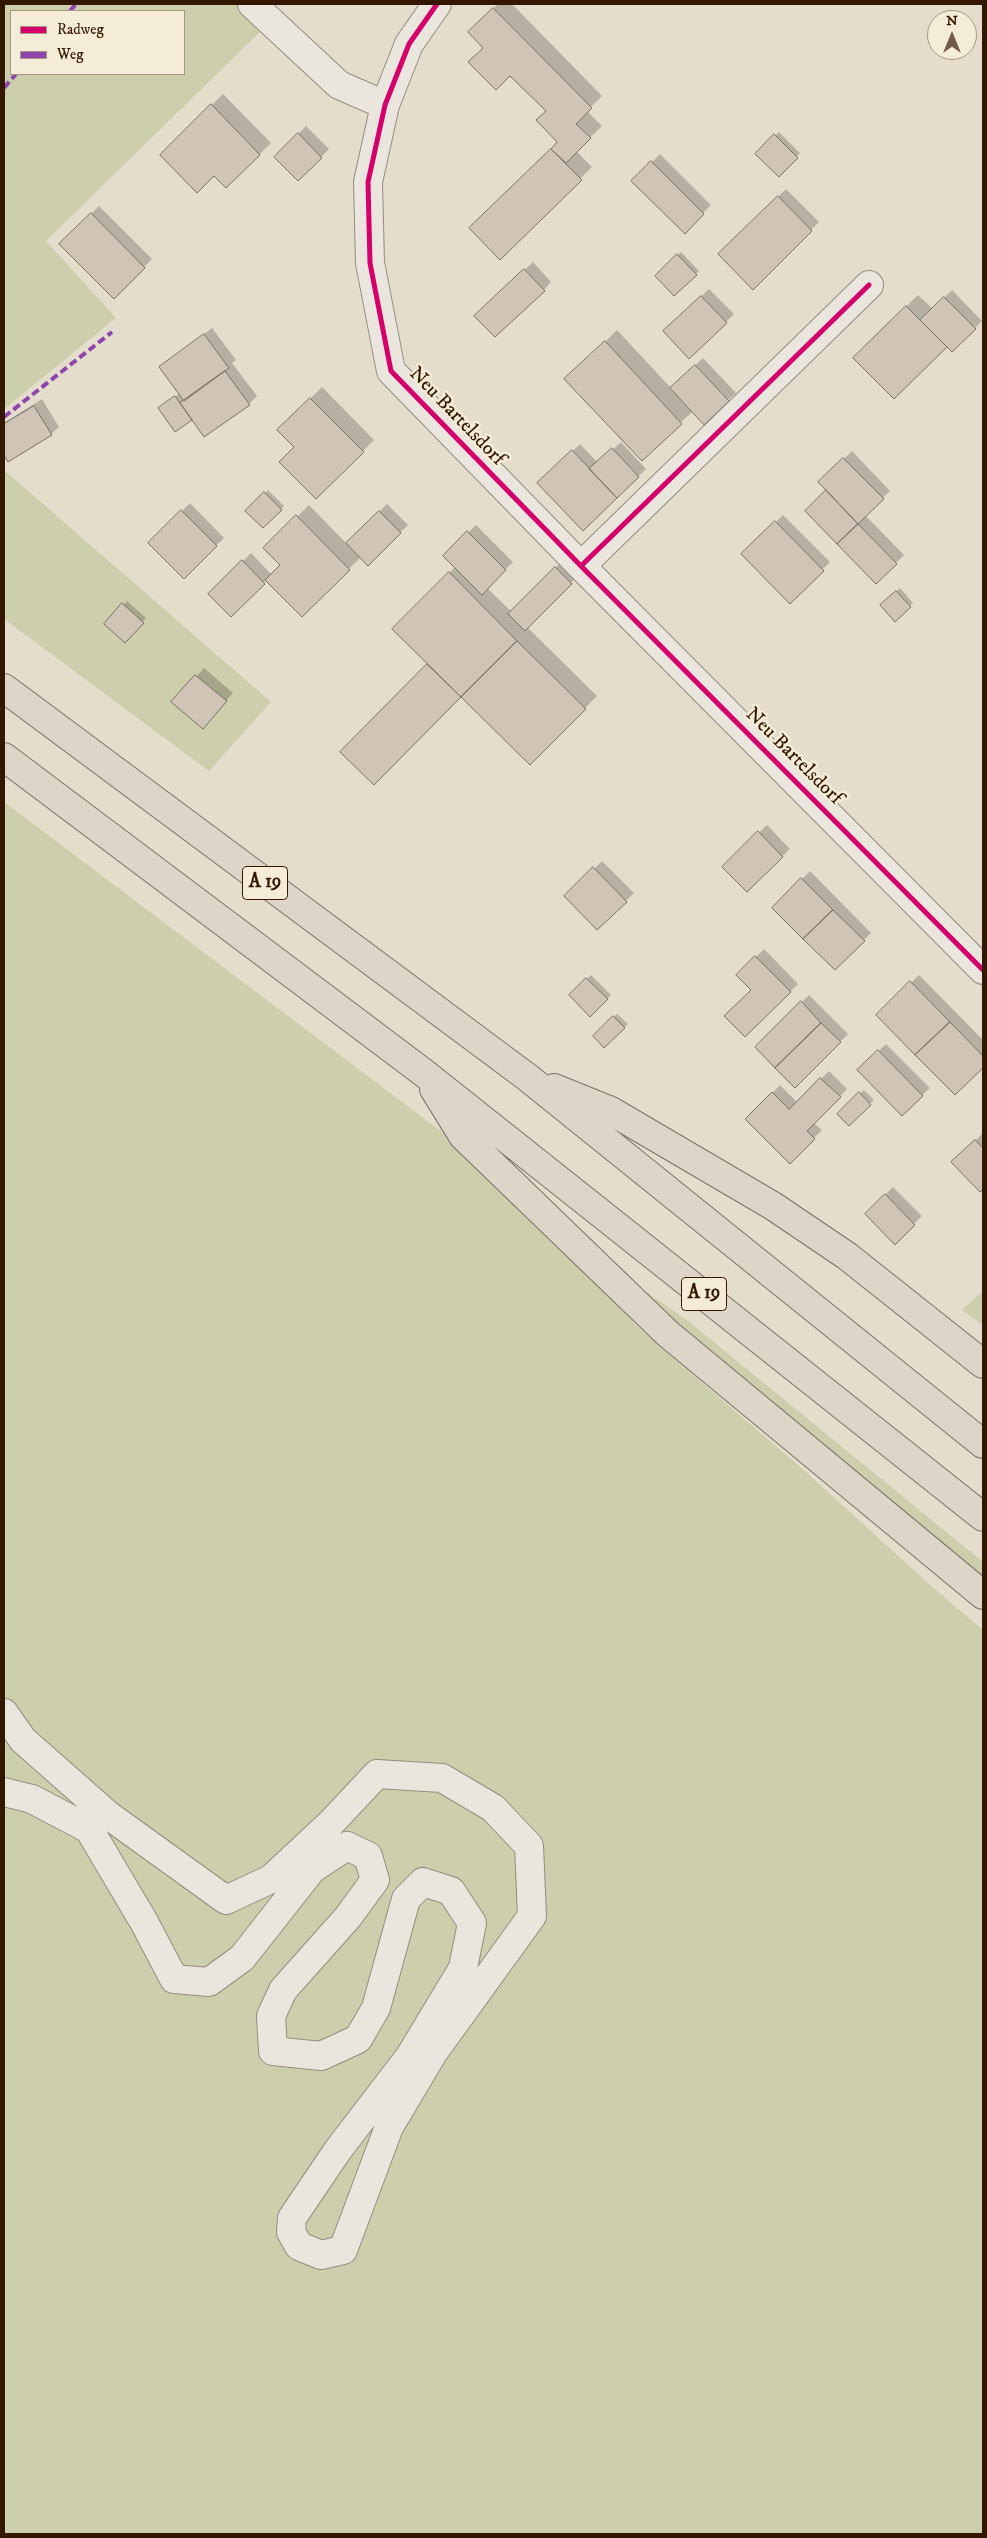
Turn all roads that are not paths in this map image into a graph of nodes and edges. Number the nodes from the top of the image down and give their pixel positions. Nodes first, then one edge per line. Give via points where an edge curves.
1 (252, 4) edge
2 (437, 4) edge
3 (385, 106) junction
4 (869, 285) dead end
5 (581, 566) junction
6 (4, 688) edge
7 (4, 757) edge
8 (983, 970) edge
9 (424, 1072) junction
10 (527, 1077) junction
11 (983, 1364) edge
12 (983, 1444) edge
13 (983, 1517) edge
14 (983, 1594) edge
15 (4, 1713) edge
16 (4, 1792) edge

1 - 3 street via 339,85
2 - 3 street, Neu Bartelsdorf via 409,44
3 - 5 street, Neu Bartelsdorf via 368,182 370,263 391,371
4 - 5 street
5 - 8 street, Neu Bartelsdorf
6 - 10 highway, A 19
7 - 9 highway, A 19
9 - 13 highway, A 19
9 - 14 highway via 463,1136 667,1333
10 - 11 highway via 611,1111 773,1206 847,1256
10 - 12 highway, A 19
15 - 16 street via 23,1740 108,1815 226,1900 271,1879 330,1824 376,1774 442,1778 492,1808 529,1846 532,1916 433,2053 389,2127 343,2250 321,2255 299,2246 291,2232 292,2218 338,2150 410,2056 464,1968 472,1923 451,1891 424,1882 406,1899 376,2008 358,2039 321,2056 273,2052 271,2016 283,1990 348,1917 375,1880 368,1856 346,1846 312,1869 242,1958 209,1982 174,1979 89,1829 32,1799

